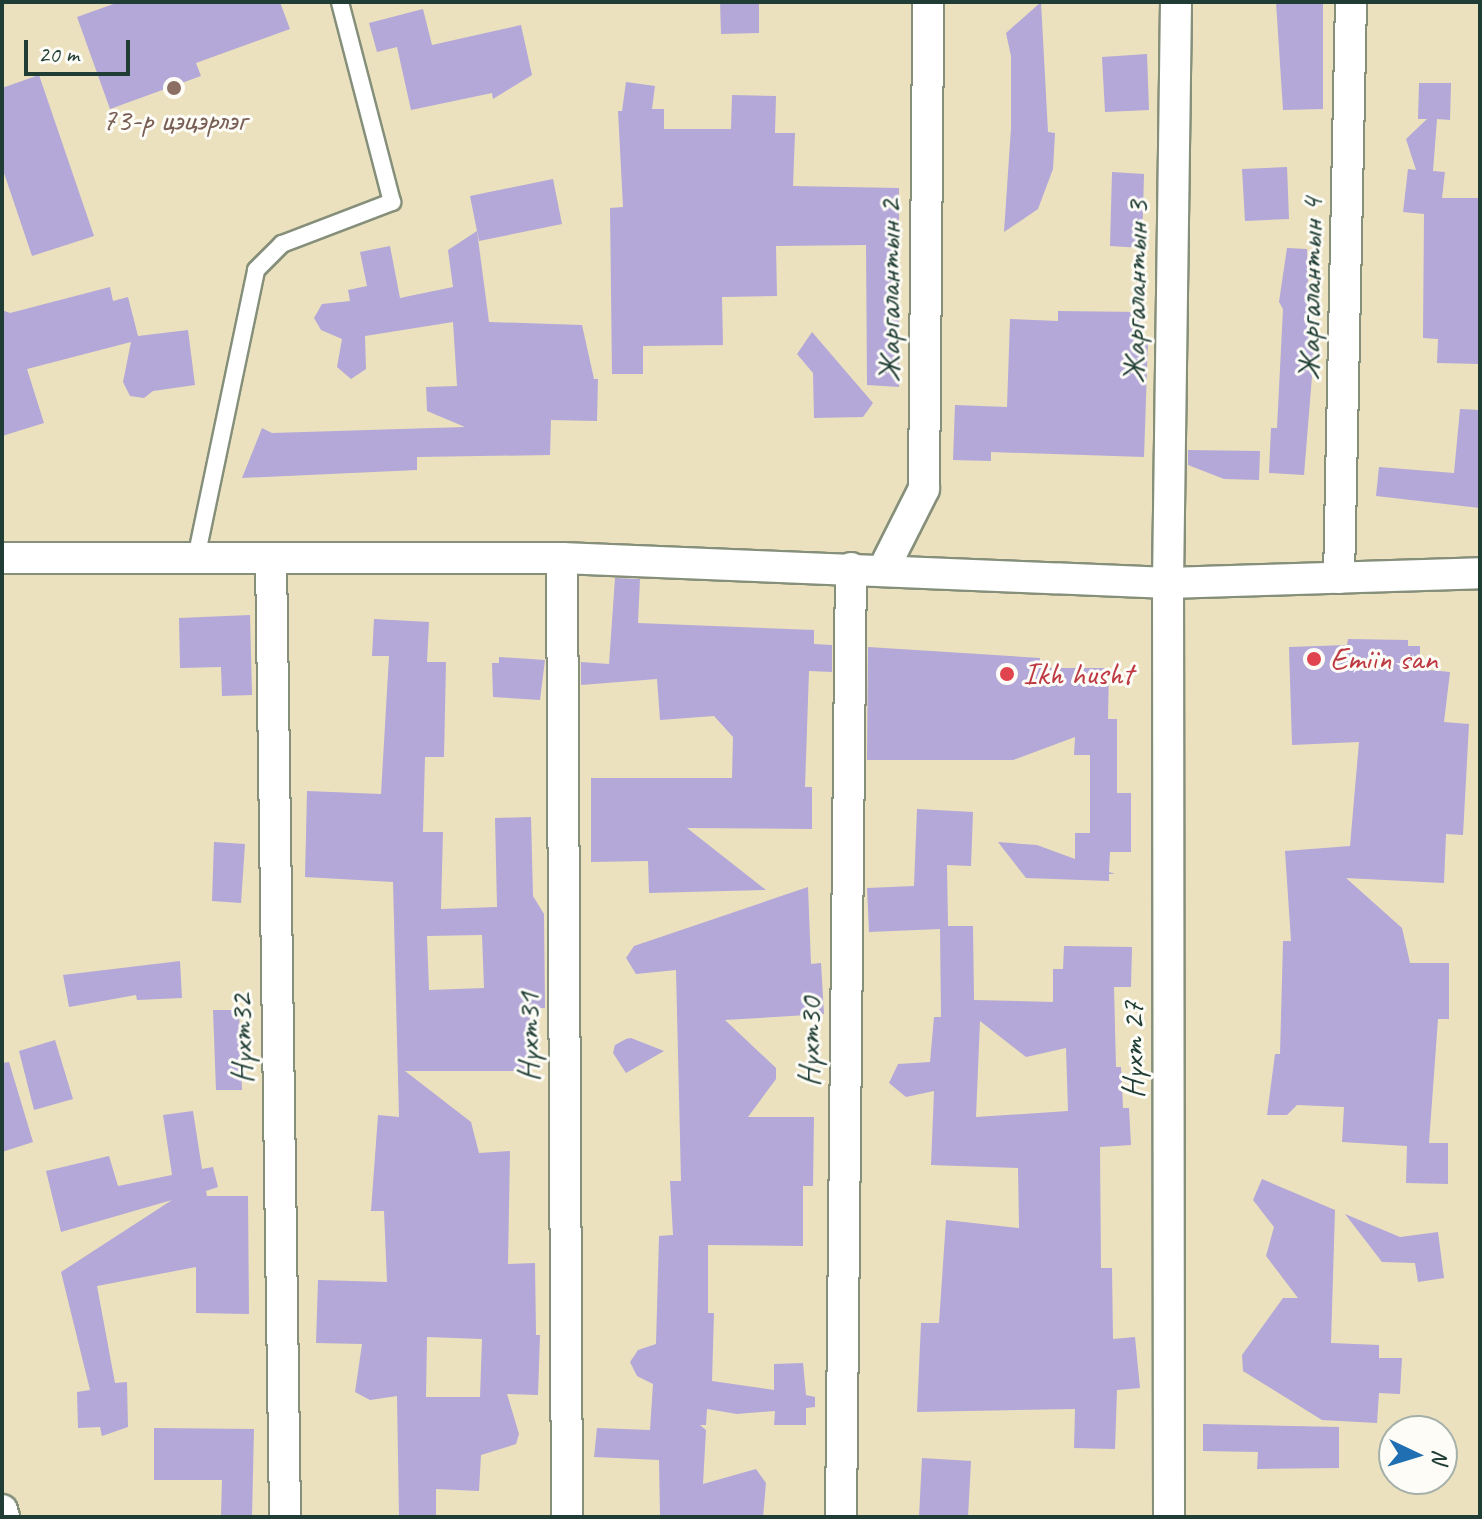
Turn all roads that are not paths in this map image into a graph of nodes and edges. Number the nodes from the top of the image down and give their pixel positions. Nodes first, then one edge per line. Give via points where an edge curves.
1 (340, 2) edge
2 (928, 2) edge
3 (1176, 2) edge
4 (1351, 2) edge
5 (2, 558) edge
6 (196, 558) junction
7 (562, 558) junction
8 (271, 559) junction
9 (851, 568) junction
10 (883, 570) junction
11 (1480, 573) edge
12 (1339, 578) junction
13 (1168, 583) junction
14 (2, 1510) edge
15 (4, 1517) edge
16 (285, 1517) edge
17 (567, 1517) edge
18 (841, 1517) edge
19 (1169, 1517) edge

1 - 6 lane via 392,202 282,244 256,270
2 - 10 street, Жаргалантын 2 via 924,489
3 - 13 street, Жаргалантын 3
4 - 12 street, Жаргалантын 4 via 1349,294
5 - 6 street
6 - 8 street
7 - 8 street
7 - 9 street
7 - 17 street, Нүхт31
8 - 16 street, Нүхт32
9 - 10 street
9 - 18 street, Нүхт30
10 - 13 street
11 - 12 street
12 - 13 street
13 - 19 street, Нүхт 27
14 - 15 street

